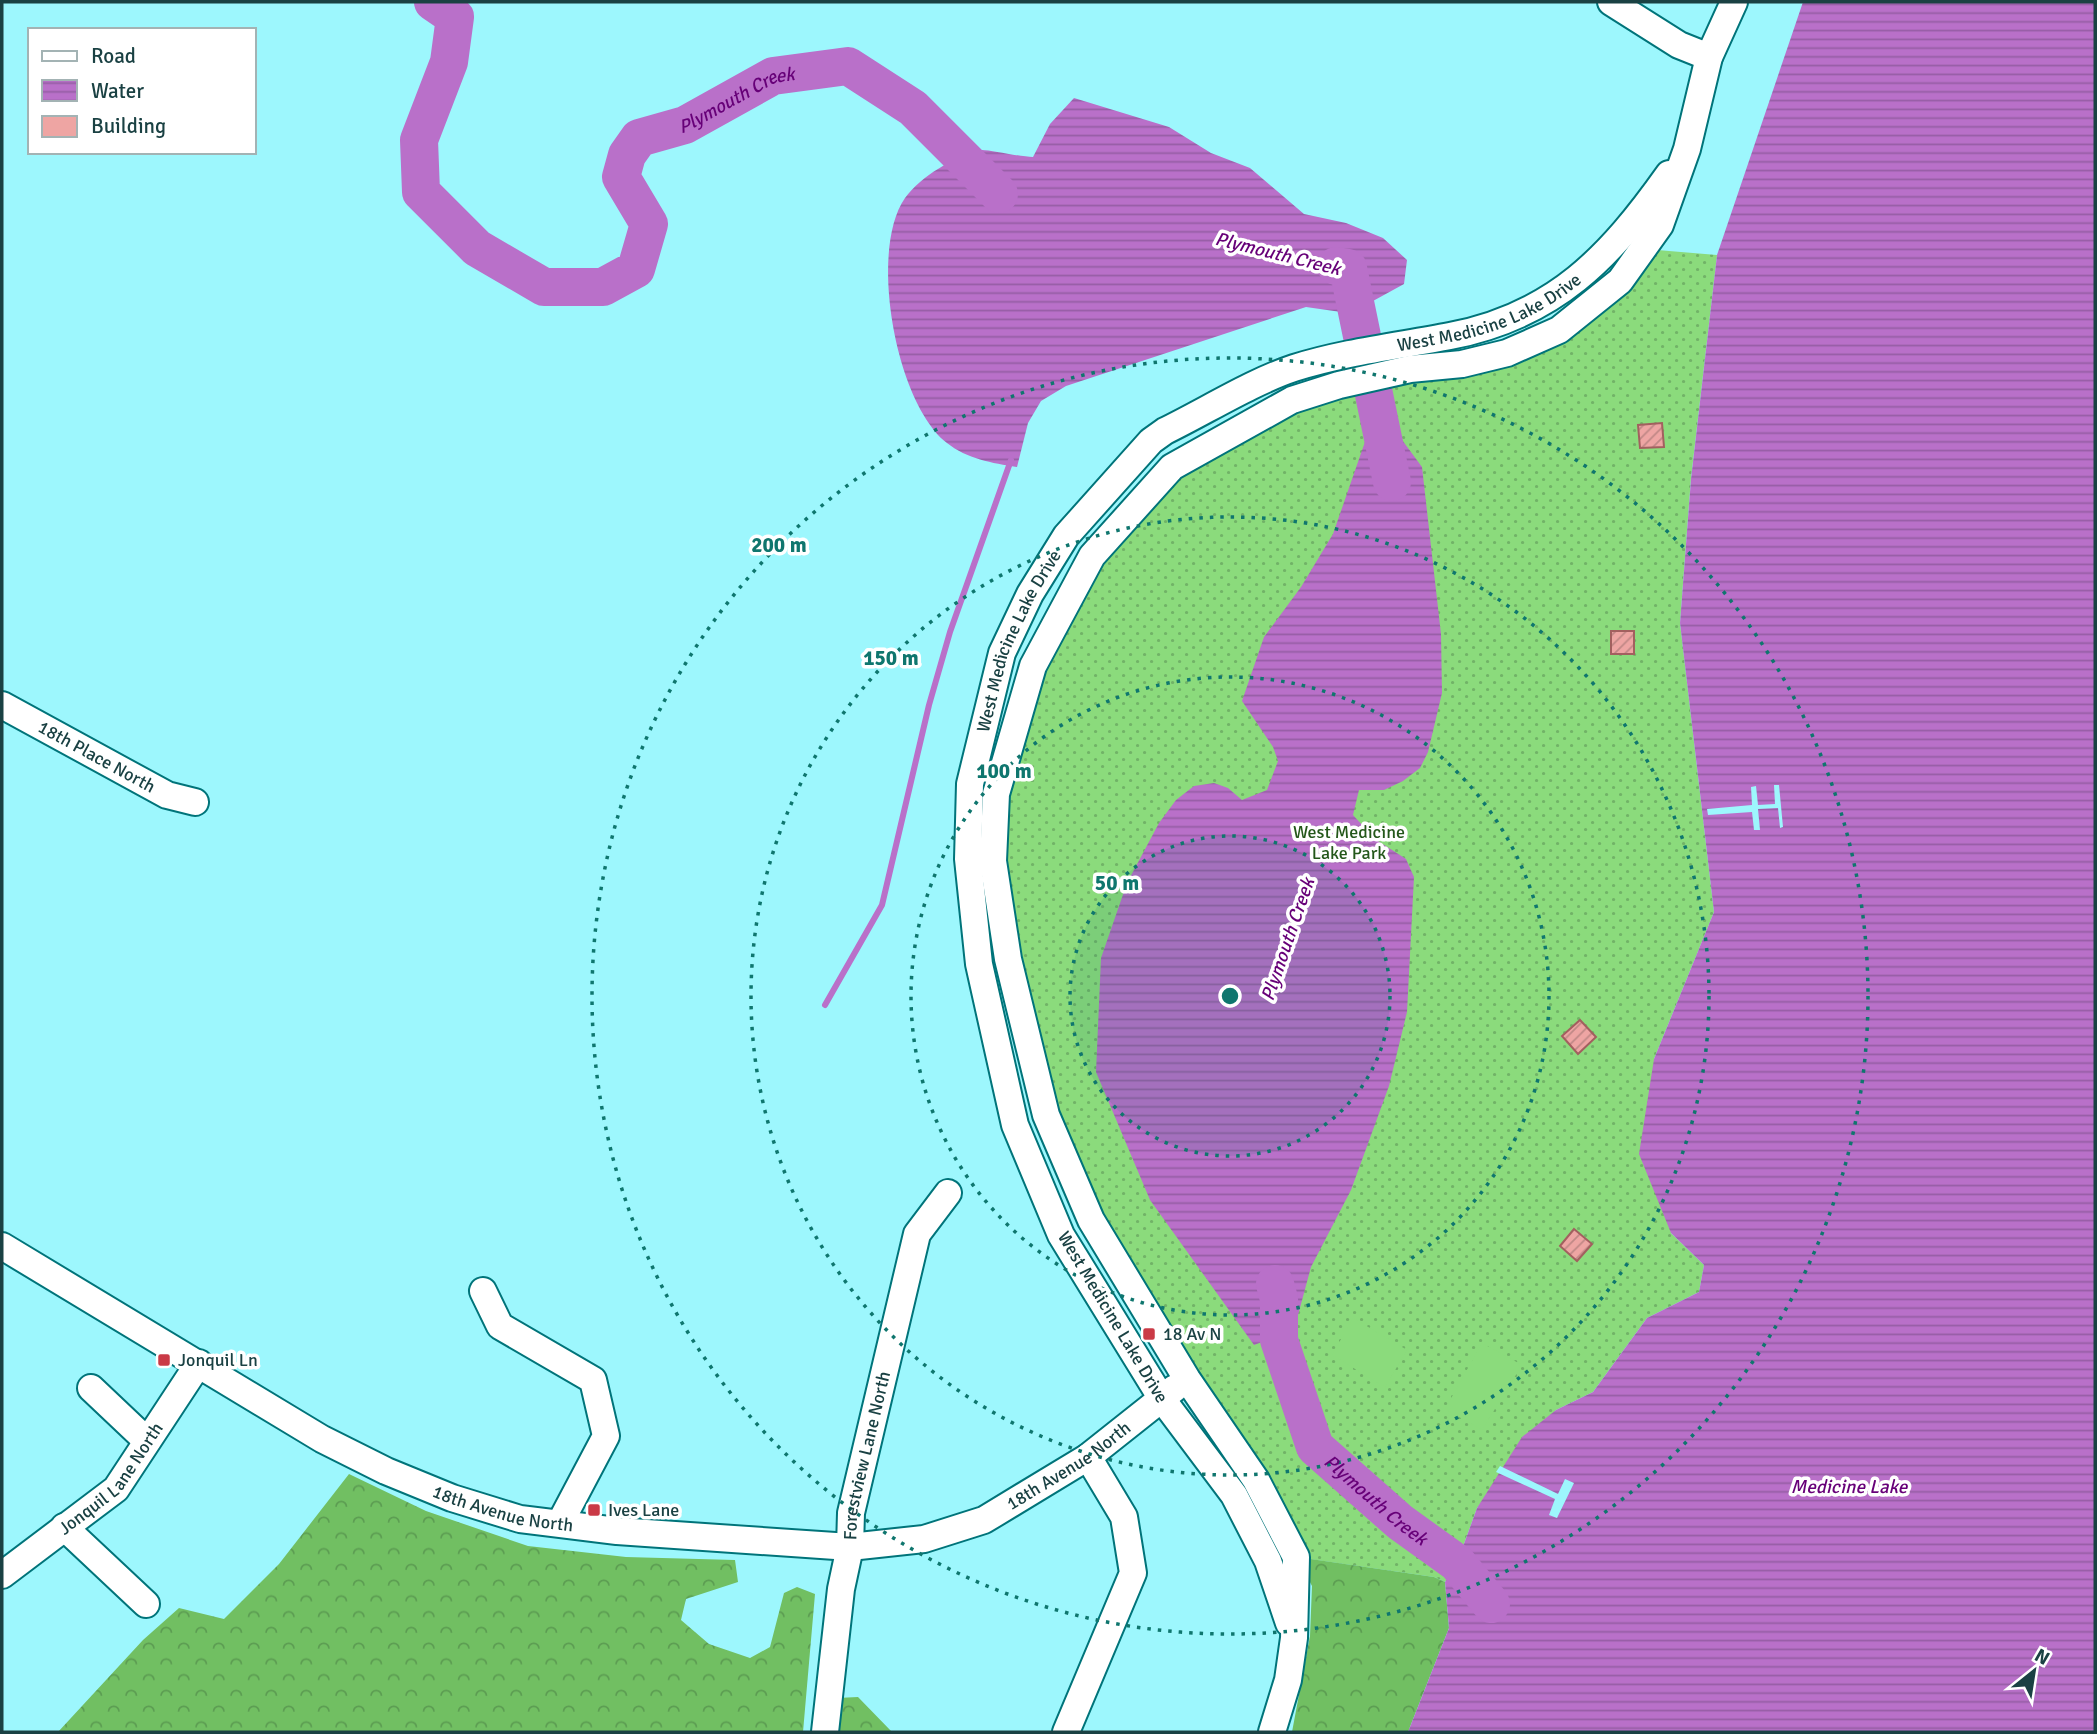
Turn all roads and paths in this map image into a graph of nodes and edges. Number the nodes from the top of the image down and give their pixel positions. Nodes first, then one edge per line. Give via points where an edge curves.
1 (1611, 2) edge
2 (1734, 2) edge
3 (1709, 57) junction
4 (1407, 357) junction
5 (2, 705) edge
6 (195, 803) dead end
7 (948, 1193) dead end
8 (2, 1246) edge
9 (483, 1291) dead end
10 (199, 1363) junction
11 (1187, 1378) junction
12 (91, 1388) dead end
13 (1161, 1399) junction
14 (147, 1441) junction
15 (1088, 1457) junction
16 (560, 1523) junction
17 (64, 1527) junction
18 (850, 1547) junction
19 (2, 1575) edge
20 (146, 1604) dead end
21 (1294, 1638) junction
22 (825, 1732) edge
23 (1066, 1732) edge
24 (1272, 1732) edge

1 - 3 street
2 - 3 street, West Medicine Lake Drive
3 - 4 street, West Medicine Lake Drive via 1687,149 1660,225 1620,281 1559,330 1507,353 1462,364
4 - 11 street, West Medicine Lake Drive via 1292,400 1172,467 1092,556 1033,666 996,794 993,861 1006,947 1046,1115 1091,1220
4 - 13 street, West Medicine Lake Drive via 1333,358 1292,369 1151,441 1066,536 1030,594 1002,653 970,784 968,859 979,964 1015,1125 1061,1235
5 - 6 street, 18th Place North via 167,795
7 - 18 street, Forestview Lane North via 917,1234 851,1513
8 - 10 street, 18th Avenue North
9 - 16 street via 500,1326 593,1380 606,1436
10 - 14 street, Jonquil Lane North
10 - 16 street, 18th Avenue North via 322,1439 386,1471 520,1519
11 - 13 street, 18th Avenue North
11 - 21 street, West Medicine Lake Drive via 1256,1480 1297,1557
12 - 14 street
13 - 15 street, 18th Avenue North
13 - 21 street, West Medicine Lake Drive via 1234,1495 1268,1561
14 - 17 street, Jonquil Lane North via 116,1489
15 - 18 street, 18th Avenue North via 984,1520 924,1539
15 - 23 street via 1124,1517 1133,1573
16 - 18 street, 18th Avenue North
17 - 19 street, Jonquil Lane North
17 - 20 street
18 - 22 street, Forestview Lane North
21 - 24 street, West Medicine Lake Drive via 1288,1680

